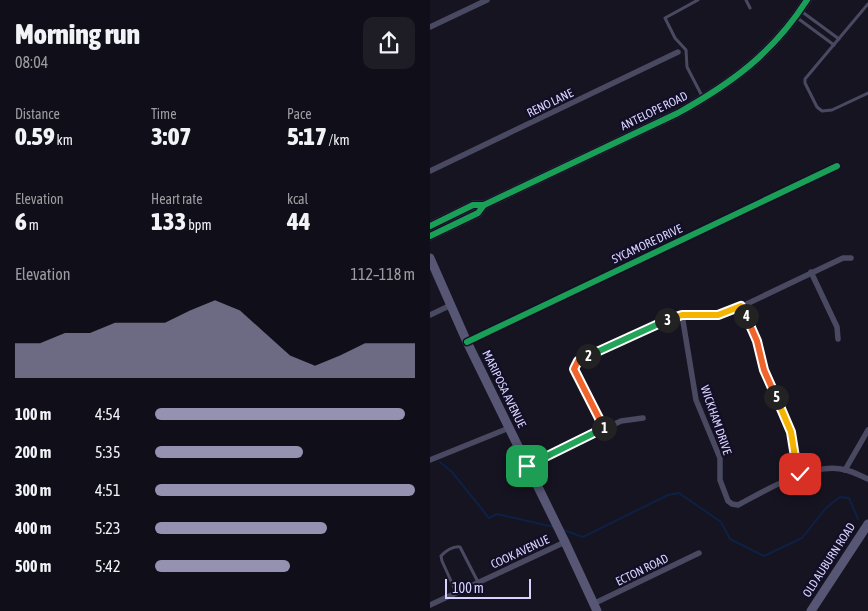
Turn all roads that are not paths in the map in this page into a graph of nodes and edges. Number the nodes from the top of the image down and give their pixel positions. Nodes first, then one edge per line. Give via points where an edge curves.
1 (487, 0) edge
2 (698, 0) edge
3 (746, 0) edge
4 (806, 0) edge
5 (868, 4) edge
6 (750, 8) dead end
7 (798, 13) junction
8 (430, 27) edge
9 (839, 39) junction
10 (834, 45) junction
11 (678, 52) dead end
12 (868, 93) edge
13 (703, 99) junction
14 (837, 166) dead end
15 (430, 171) edge
16 (484, 205) junction
17 (430, 226) edge
18 (430, 236) edge
19 (430, 258) edge
20 (851, 258) dead end
21 (811, 272) junction
22 (451, 305) junction
23 (741, 306) junction
24 (430, 315) edge
25 (682, 315) junction
26 (838, 339) dead end
27 (467, 342) junction
28 (643, 418) dead end
29 (509, 428) junction
30 (604, 429) junction
31 (868, 430) edge
32 (430, 460) edge
33 (527, 466) junction
34 (845, 470) junction
35 (800, 474) junction
36 (868, 479) edge
37 (868, 524) edge
38 (564, 539) junction
39 (699, 554) dead end
40 (478, 582) junction
41 (456, 593) junction
42 (430, 606) edge
43 (595, 608) edge
44 (811, 611) edge

1 - 8 street
2 - 13 lane via 665,18 675,38 686,50 687,67
3 - 6 lane
4 - 7 main road, ANTELOPE ROAD
5 - 9 lane
7 - 9 lane
7 - 10 lane
7 - 13 main road, ANTELOPE ROAD via 776,41 749,66
9 - 10 lane
10 - 12 lane via 804,79 817,107 822,111 832,110
11 - 15 street, RENO LANE
13 - 16 main road, ANTELOPE ROAD
14 - 27 street, SYCAMORE DRIVE
16 - 17 main road, ANTELOPE ROAD via 473,205
16 - 18 main road, ANTELOPE ROAD via 478,213
19 - 22 street, MARIPOSA AVENUE
20 - 21 street via 843,258
21 - 23 street
21 - 26 street via 837,327
22 - 24 street
22 - 27 street, MARIPOSA AVENUE
23 - 25 street via 718,315
23 - 35 street via 754,331 764,370 791,432
25 - 30 street via 578,361 574,369
25 - 35 street, WICKHAM DRIVE via 696,400 720,458 720,480 728,500 738,505
27 - 29 street, MARIPOSA AVENUE
28 - 30 street
29 - 32 street
29 - 33 street, MARIPOSA AVENUE
30 - 33 street
31 - 34 street
33 - 38 street, MARIPOSA AVENUE
34 - 35 street, WICKHAM DRIVE
34 - 36 street, WICKHAM DRIVE
37 - 44 street, OLD AUBURN ROAD
38 - 40 street, COOK AVENUE
38 - 43 street, MARIPOSA AVENUE
39 - 43 street, ECTON ROAD
40 - 41 street, COOK AVENUE
40 - 41 lane via 460,547 444,552 442,561
41 - 42 street, COOK AVENUE

